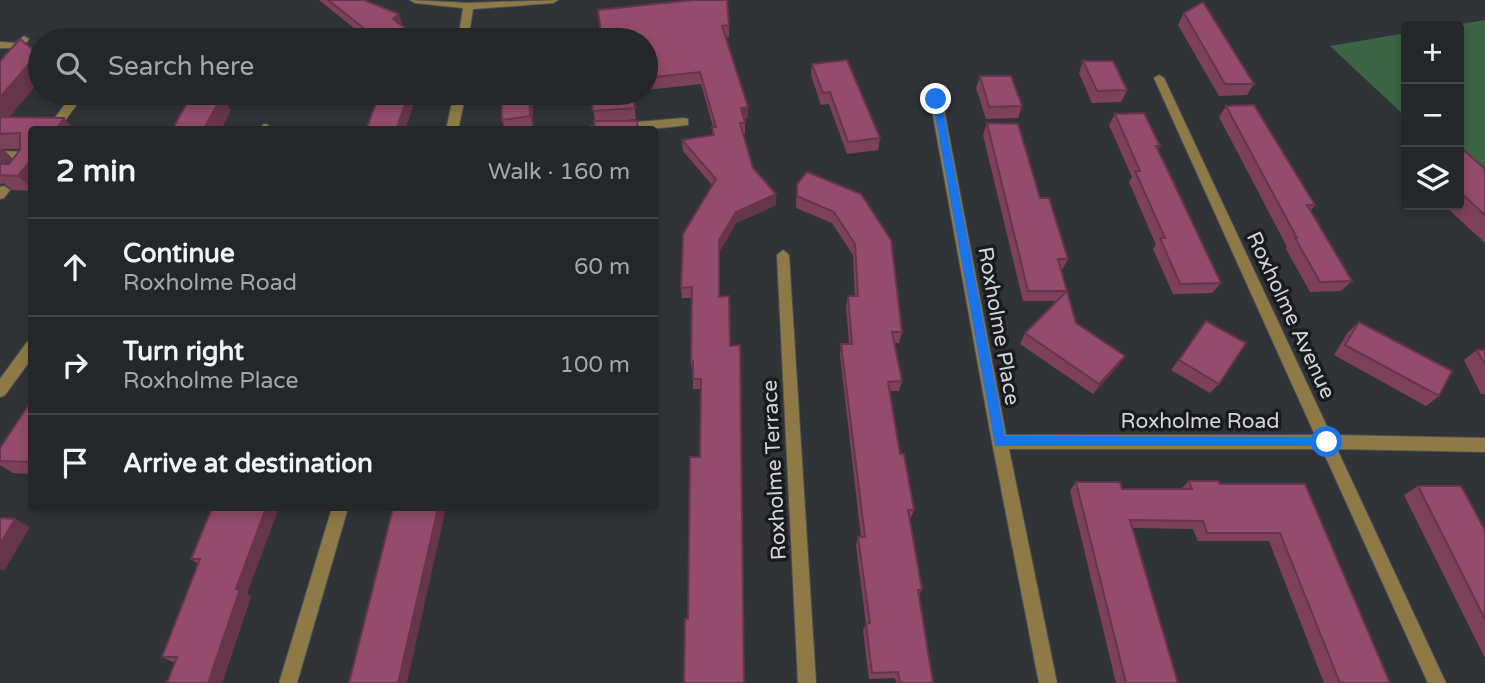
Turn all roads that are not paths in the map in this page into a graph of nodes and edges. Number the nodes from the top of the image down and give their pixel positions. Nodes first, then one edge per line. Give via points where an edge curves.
1 (415, 0) edge
2 (553, 0) edge
3 (468, 6) junction
4 (465, 28) edge
5 (24, 39) edge
6 (0, 45) edge
7 (1159, 78) dead end
8 (936, 99) dead end
9 (70, 105) edge
10 (457, 105) edge
11 (684, 122) dead end
12 (54, 126) edge
13 (453, 126) edge
14 (638, 126) edge
15 (0, 155) edge
16 (28, 158) edge
17 (783, 255) dead end
18 (28, 352) edge
19 (0, 391) edge
20 (1000, 442) junction
21 (1327, 442) junction
22 (1485, 445) edge
23 (339, 511) edge
24 (288, 683) edge
25 (807, 683) edge
26 (1048, 683) edge
27 (1437, 683) edge

1 - 3 street
2 - 3 street
3 - 4 street
5 - 6 street via 18,46
7 - 21 street, Roxholme Avenue
8 - 20 street, Roxholme Place
9 - 12 street
10 - 13 street
11 - 14 street
15 - 16 street
17 - 25 street, Roxholme Terrace
18 - 19 street
20 - 21 street, Roxholme Road
20 - 26 street, Roxholme Place
21 - 22 street, Roxholme Road
21 - 27 street, Roxholme Avenue
23 - 24 street

